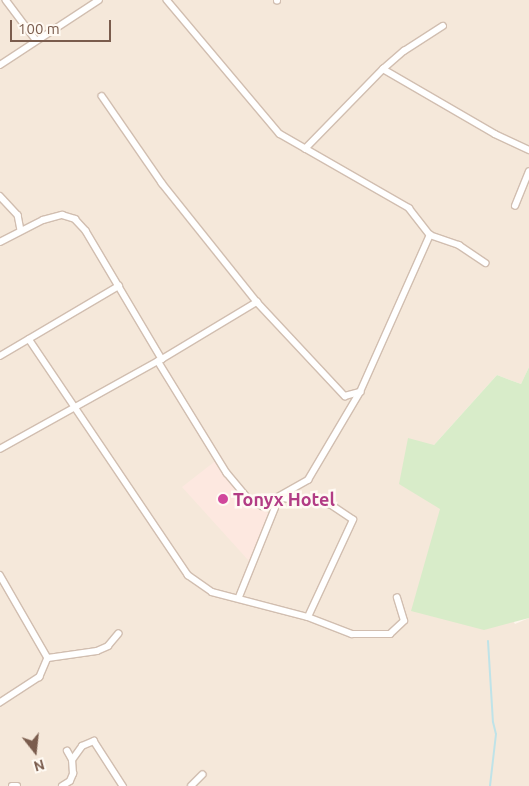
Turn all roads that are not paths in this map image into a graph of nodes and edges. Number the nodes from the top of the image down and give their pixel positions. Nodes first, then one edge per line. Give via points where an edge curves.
1 (6, 0) edge
2 (99, 0) edge
3 (167, 0) edge
4 (443, 26) dead end
5 (36, 40) junction
6 (0, 65) edge
7 (382, 70) junction
8 (102, 96) dead end
9 (305, 149) junction
10 (529, 150) edge
11 (529, 172) edge
12 (0, 196) edge
13 (515, 206) dead end
14 (21, 230) junction
15 (430, 235) junction
16 (0, 242) edge
17 (486, 263) dead end
18 (118, 286) junction
19 (257, 302) junction
20 (29, 339) junction
21 (0, 356) edge
22 (160, 360) junction
23 (360, 392) junction
24 (76, 407) junction
25 (0, 449) edge
26 (280, 498) junction
27 (0, 575) edge
28 (239, 597) junction
29 (397, 598) dead end
30 (308, 617) junction
31 (118, 634) dead end
32 (48, 658) junction
33 (0, 703) edge
34 (67, 751) dead end
35 (72, 760) junction
36 (202, 775) dead end
37 (70, 784) edge
38 (12, 786) edge
39 (17, 786) edge
40 (62, 786) edge
41 (123, 786) edge
42 (191, 786) edge

1 - 5 street
2 - 5 street
3 - 9 street via 280,134
4 - 7 street via 404,51
5 - 6 street
7 - 9 street
7 - 10 street
8 - 19 street via 162,183
9 - 15 street via 408,208
11 - 13 street
12 - 14 street via 18,215
14 - 16 street
14 - 18 street via 62,215 75,219
15 - 17 street via 459,245
15 - 23 street
18 - 20 street
18 - 22 street
19 - 22 street
19 - 23 street via 330,383 345,396
20 - 21 street
20 - 24 street
22 - 24 street
22 - 26 street via 227,472 248,498 262,506
23 - 26 street via 308,480
24 - 25 street
24 - 28 street via 180,566 207,590
26 - 28 street
26 - 30 street via 332,505 353,520
27 - 32 street
28 - 30 street
29 - 30 street via 404,621 390,634 352,634
31 - 32 street via 108,646 96,651
32 - 33 street via 40,677
34 - 35 street
35 - 37 street
35 - 41 street via 82,746 94,741
36 - 42 street
37 - 40 street
38 - 39 street

